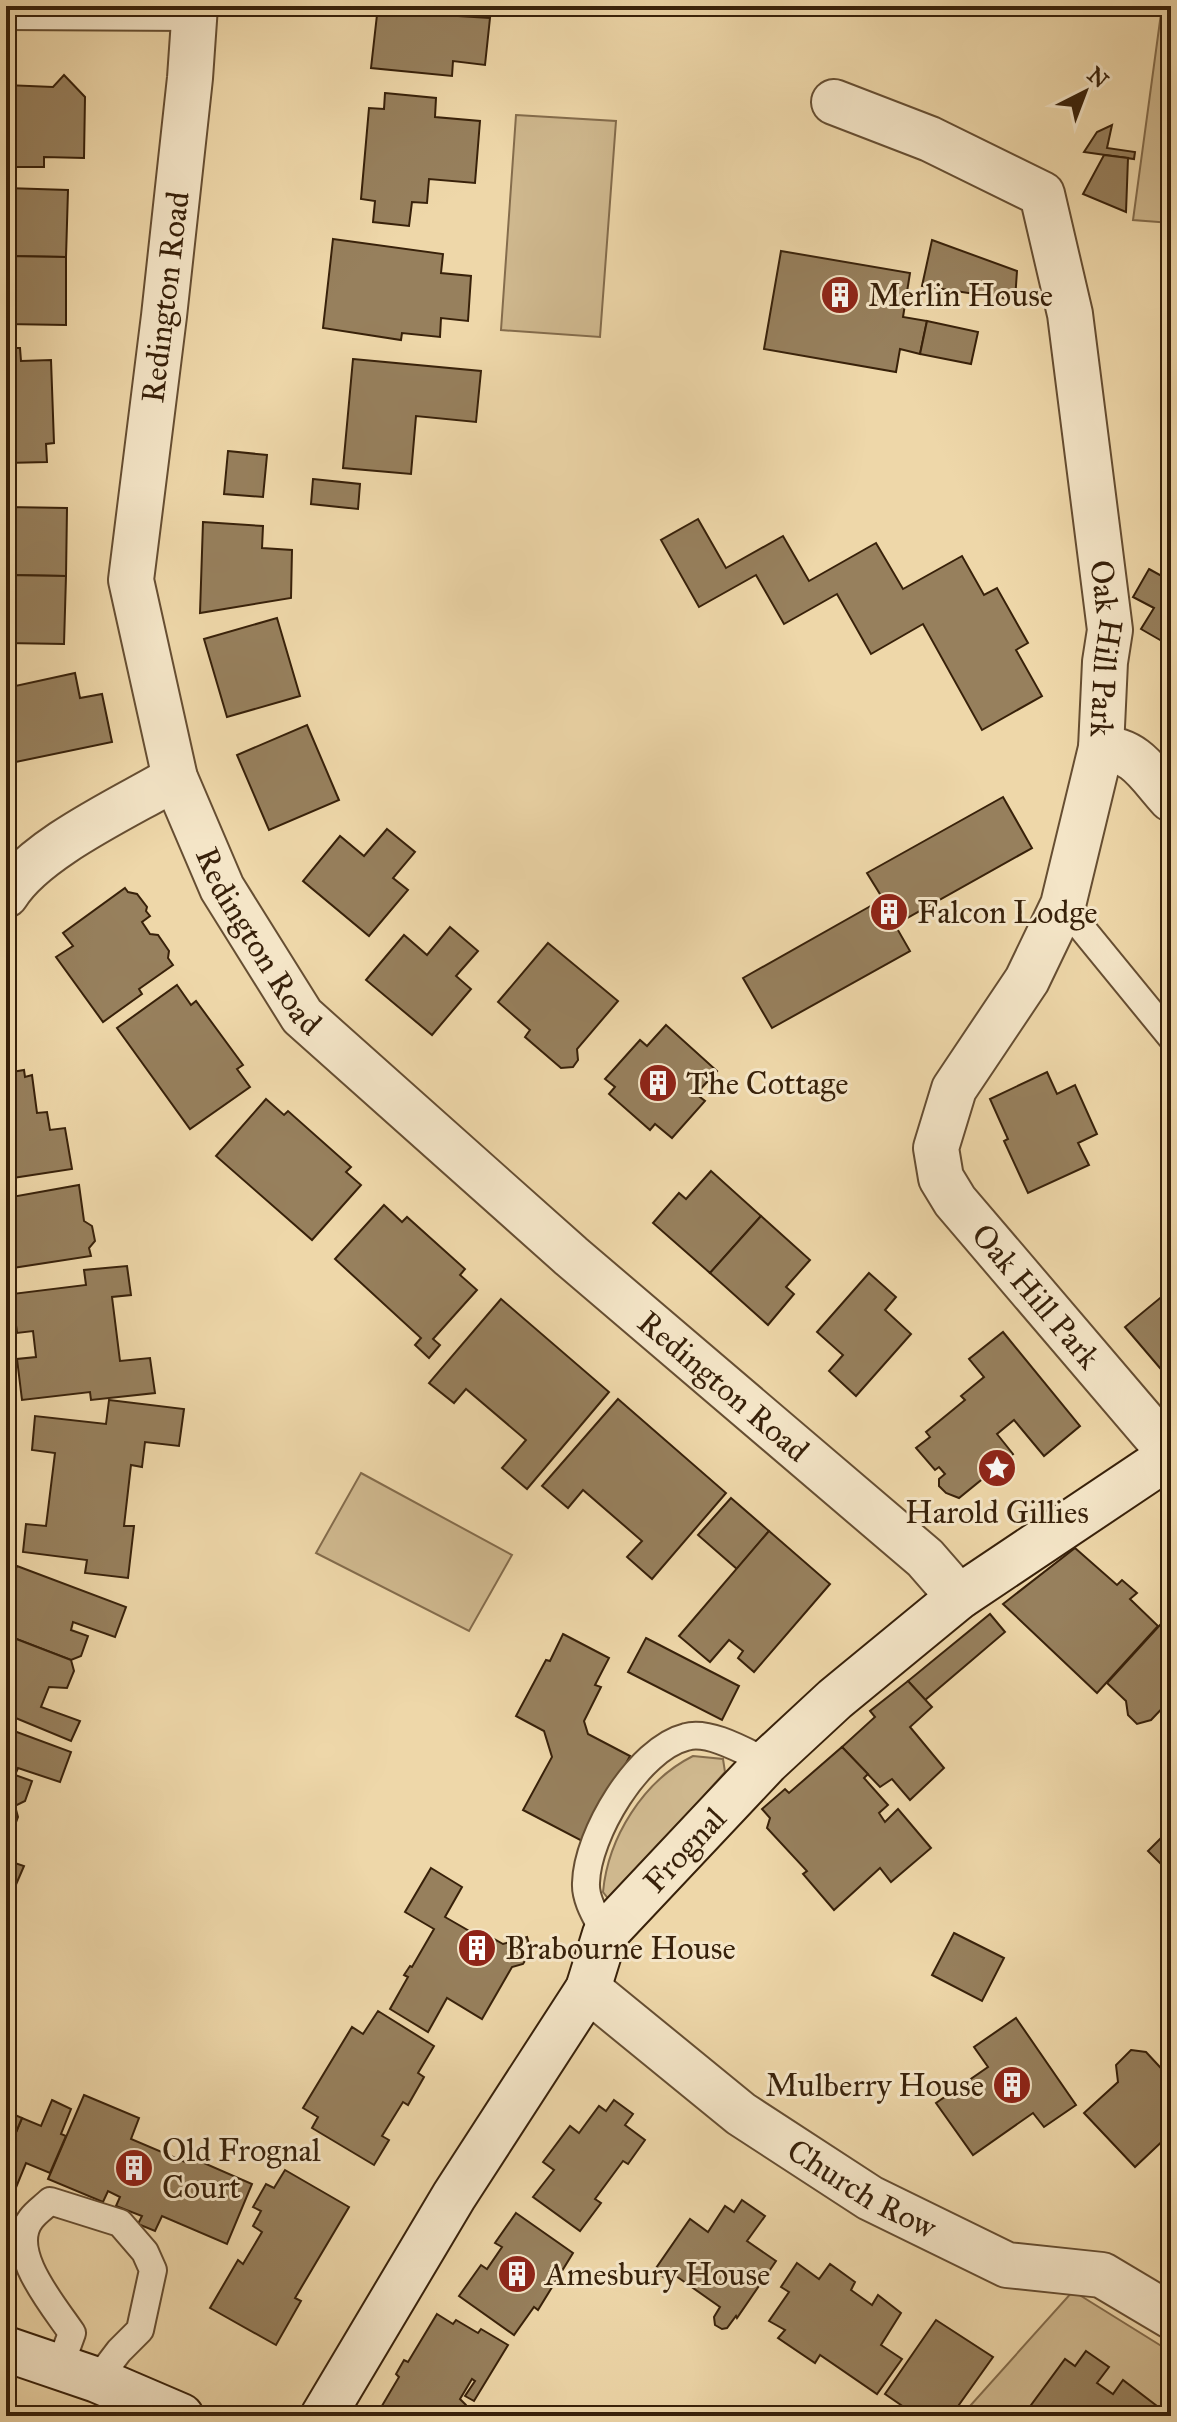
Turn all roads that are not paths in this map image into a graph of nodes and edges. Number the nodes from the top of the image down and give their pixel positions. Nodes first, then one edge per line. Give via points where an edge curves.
1 (6, 7) edge
2 (195, 7) edge
3 (834, 102) dead end
4 (1101, 748) junction
5 (175, 778) junction
6 (1171, 799) edge
7 (6, 895) edge
8 (1063, 905) junction
9 (1171, 1037) edge
10 (1171, 1454) edge
11 (959, 1597) junction
12 (767, 1762) junction
13 (605, 1934) junction
14 (588, 1989) junction
15 (1168, 2307) edge
16 (6, 2349) edge
17 (78, 2373) junction
18 (181, 2416) edge
19 (323, 2416) edge

1 - 2 street
2 - 5 street, Redington Road via 131,580
3 - 4 street, Oak Hill Park via 930,139 1042,194 1070,314 1110,630
4 - 6 street via 1132,756
4 - 8 street, Oak Hill Park
5 - 7 street via 69,840 17,876
5 - 11 street, Redington Road via 222,888 302,1016 571,1256 925,1558
8 - 9 lane
8 - 10 street, Oak Hill Park via 1027,980 954,1089 936,1148 941,1178
10 - 11 street, Frognal
11 - 12 street, Frognal
12 - 13 street, Frognal
12 - 13 lane via 728,1742 689,1735 666,1745 636,1773 609,1811 588,1864 588,1899
13 - 14 street, Frognal
14 - 15 street, Church Row via 741,2114 870,2198 1007,2265 1102,2275
14 - 19 street, Frognal via 454,2196
16 - 17 street
17 - 17 lane via 119,2351 140,2330 153,2270 120,2223 50,2201 29,2221 23,2248 34,2277 72,2333
17 - 18 street

